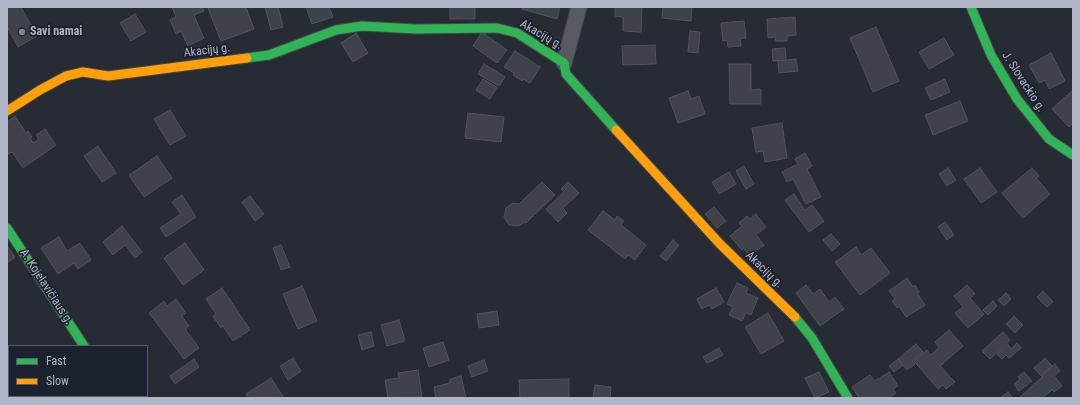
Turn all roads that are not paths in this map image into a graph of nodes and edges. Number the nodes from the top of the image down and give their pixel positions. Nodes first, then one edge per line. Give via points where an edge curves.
1 (579, 7) edge
2 (972, 7) edge
3 (564, 63) junction
4 (7, 111) edge
5 (1073, 155) edge
6 (7, 228) edge
7 (83, 345) edge
8 (848, 398) edge

1 - 3 street
2 - 5 street, J. Slovackio g. via 991,55 1017,99 1048,139
3 - 4 street, Akacijų g. via 517,33 497,28 415,29 362,26 336,30 269,55 108,76 83,72 66,76
3 - 8 street, Akacijų g. via 566,74 576,86 720,244 807,331
6 - 7 street, A. Kojelavičiaus g.

